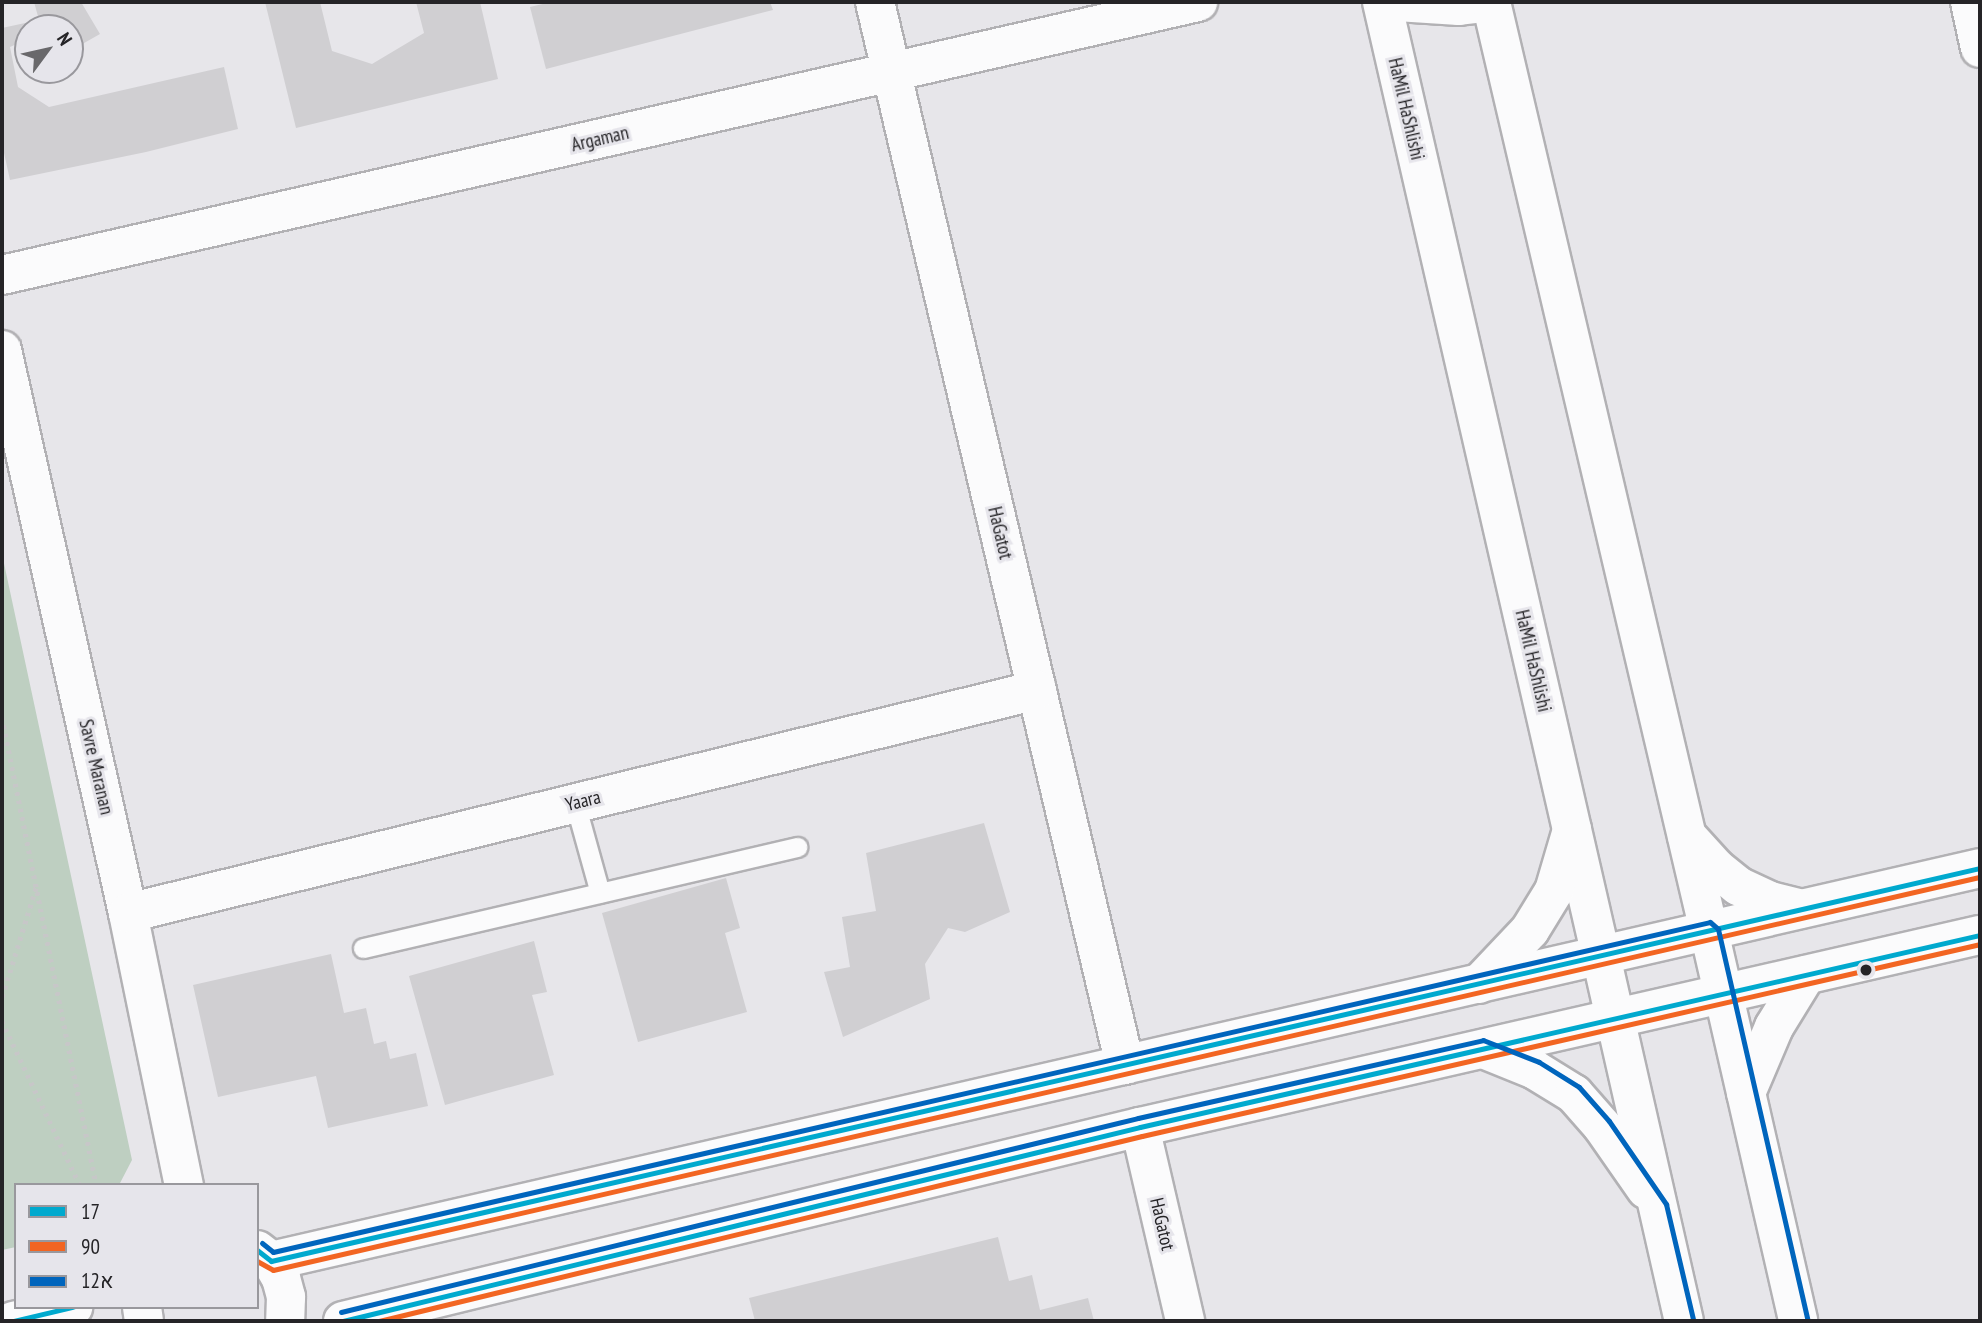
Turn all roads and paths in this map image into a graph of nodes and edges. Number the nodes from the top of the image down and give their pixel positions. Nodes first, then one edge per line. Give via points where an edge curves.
1 (875, 2) edge
2 (1198, 2) edge
3 (1382, 2) edge
4 (1397, 2) edge
5 (1970, 2) edge
6 (1980, 48) edge
7 (892, 72) junction
8 (2, 275) edge
9 (2, 350) edge
10 (1037, 690) junction
11 (2, 717) edge
12 (575, 803) junction
13 (1572, 830) junction
14 (1687, 836) junction
15 (797, 847) dead end
16 (1980, 868) edge
17 (36, 887) junction
18 (600, 893) junction
19 (1803, 909) junction
20 (128, 913) junction
21 (1709, 931) junction
22 (1980, 935) edge
23 (363, 948) dead end
24 (1601, 956) junction
25 (1806, 975) junction
26 (1479, 984) junction
27 (1723, 994) junction
28 (2, 997) edge
29 (1615, 1018) junction
30 (2, 1021) edge
31 (1483, 1049) junction
32 (1125, 1065) junction
33 (1746, 1093) junction
34 (1140, 1127) junction
35 (79, 1183) edge
36 (96, 1183) edge
37 (184, 1183) edge
38 (1658, 1208) junction
39 (264, 1256) edge
40 (64, 1309) edge
41 (13, 1321) edge
42 (285, 1321) edge
43 (343, 1321) edge
44 (1185, 1321) edge
45 (1684, 1321) edge
46 (1798, 1321) edge

1 - 7 street, HaGatot
2 - 7 street, Argaman
3 - 13 street, HaMil HaShlishi
4 - 14 street via 1459,6 1491,2
5 - 6 street
7 - 8 street, Argaman
7 - 10 street, HaGatot
9 - 20 street, Savre Maranan
10 - 12 street, Yaara
10 - 32 street, HaGatot
11 - 17 path
12 - 18 lane
12 - 20 street, Yaara
13 - 24 street, HaMil HaShlishi
13 - 26 street via 1554,891 1531,930
14 - 19 street via 1738,886
14 - 21 street
15 - 18 lane
16 - 19 street
17 - 28 path
17 - 36 path
18 - 23 lane
19 - 21 street
20 - 37 street, Savre Maranan
21 - 24 street
21 - 27 street
22 - 25 street
24 - 26 street
24 - 29 street, HaMil HaShlishi
25 - 27 street
25 - 33 street via 1774,1027
26 - 32 street
27 - 29 street
27 - 33 street
29 - 31 street
29 - 38 street, HaMil HaShlishi
30 - 35 path
31 - 34 street
31 - 38 street via 1535,1070 1574,1094 1602,1126
32 - 39 street
33 - 46 street
34 - 43 street
34 - 44 street, HaGatot
38 - 45 street, HaMil HaShlishi
39 - 42 street via 281,1278
40 - 41 street

